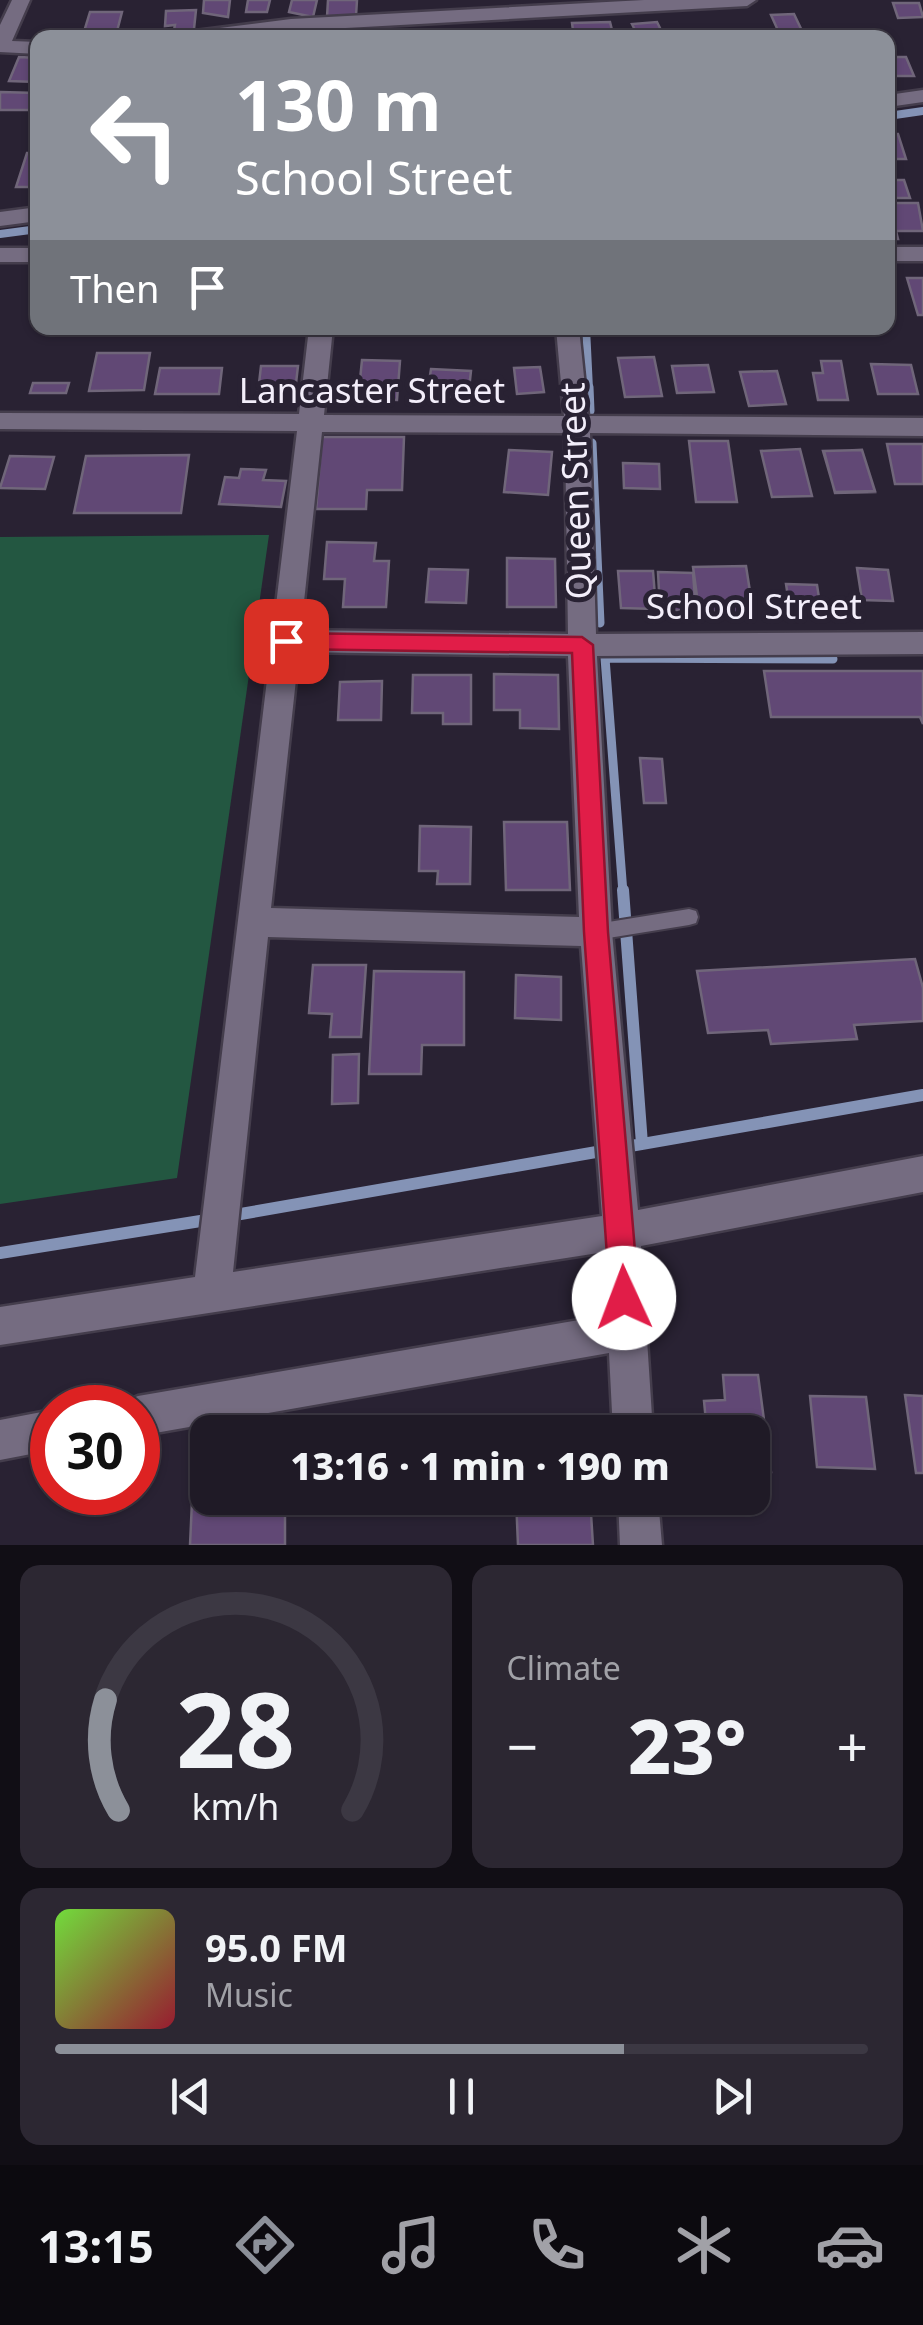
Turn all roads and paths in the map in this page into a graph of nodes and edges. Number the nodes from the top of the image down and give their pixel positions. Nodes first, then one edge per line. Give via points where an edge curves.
1 (21, 0) edge
2 (747, 0) edge
3 (252, 30) edge
4 (0, 46) edge
5 (30, 48) edge
6 (923, 96) edge
7 (895, 100) edge
8 (30, 215) edge
9 (0, 219) edge
10 (895, 254) edge
11 (923, 254) edge
12 (0, 255) edge
13 (30, 255) edge
14 (320, 335) edge
15 (569, 335) edge
16 (0, 421) edge
17 (308, 426) junction
18 (577, 427) junction
19 (923, 427) edge
20 (286, 641) junction
21 (923, 643) edge
22 (582, 645) junction
23 (688, 917) dead end
24 (252, 922) junction
25 (605, 931) junction
26 (923, 1174) edge
27 (622, 1231) junction
28 (212, 1292) junction
29 (0, 1326) edge
30 (626, 1331) junction
31 (160, 1412) edge
32 (632, 1415) edge
33 (30, 1434) edge
34 (0, 1440) edge
35 (639, 1515) edge
36 (642, 1545) edge

1 - 4 street
2 - 3 street
4 - 5 street
6 - 7 street
8 - 9 street
10 - 11 street
12 - 13 street
14 - 17 street
15 - 18 street, Queen Street
16 - 17 street, Lancaster Street
17 - 18 street, Lancaster Street
17 - 20 street
18 - 19 street, Lancaster Street
18 - 22 street, Queen Street
20 - 22 street, School Street
20 - 24 street
21 - 22 street, School Street
22 - 25 street, Queen Street
23 - 25 lane
24 - 25 street
24 - 28 street
25 - 27 street, Queen Street
26 - 27 street
27 - 28 street
27 - 30 street, Queen Street
28 - 29 street
30 - 31 street
30 - 32 street, Queen Street
33 - 34 street
35 - 36 street

